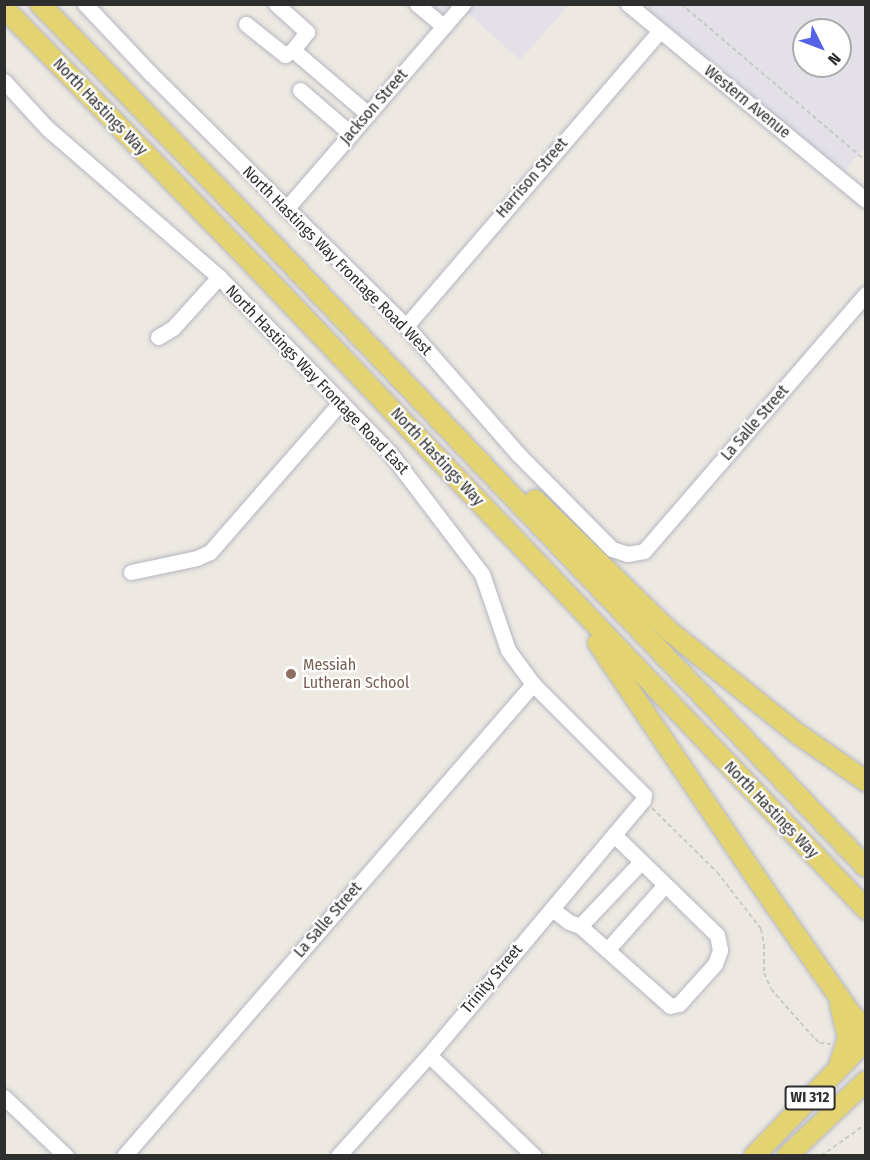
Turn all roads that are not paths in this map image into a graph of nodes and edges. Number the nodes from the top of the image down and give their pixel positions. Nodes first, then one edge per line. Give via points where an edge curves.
1 (40, 4) edge
2 (85, 4) edge
3 (276, 4) edge
4 (417, 4) edge
5 (463, 4) edge
6 (628, 4) edge
7 (4, 8) edge
8 (246, 24) dead end
9 (444, 27) junction
10 (660, 31) junction
11 (293, 50) junction
12 (4, 81) edge
13 (300, 90) dead end
14 (368, 114) junction
15 (351, 134) junction
16 (866, 200) edge
17 (286, 209) junction
18 (278, 250) junction
19 (219, 278) junction
20 (866, 294) edge
21 (406, 326) junction
22 (158, 337) dead end
23 (340, 403) junction
24 (429, 448) junction
25 (644, 551) joint
26 (130, 572) dead end
27 (533, 684) junction
28 (866, 781) edge
29 (643, 800) joint
30 (614, 835) junction
31 (641, 861) junction
32 (866, 867) edge
33 (665, 885) junction
34 (552, 909) junction
35 (866, 909) edge
36 (580, 926) junction
37 (607, 950) junction
38 (825, 976) junction
39 (866, 1030) edge
40 (866, 1040) edge
41 (429, 1055) junction
42 (836, 1071) junction
43 (866, 1081) edge
44 (4, 1097) edge
45 (66, 1155) edge
46 (124, 1155) edge
47 (339, 1155) edge
48 (534, 1155) edge
49 (754, 1155) edge
50 (786, 1155) edge

1 - 18 main road, North Hastings Way
2 - 17 street, North Hastings Way Frontage Road West
3 - 11 street via 307,32
4 - 9 street
5 - 9 street, Jackson Street
6 - 10 street, Western Avenue
7 - 24 main road, North Hastings Way
8 - 11 street via 285,56
9 - 14 street, Jackson Street
10 - 16 street, Western Avenue
10 - 21 street, Harrison Street
11 - 14 street
12 - 19 street, North Hastings Way Frontage Road East via 47,129
13 - 15 street
14 - 15 street, Jackson Street
15 - 17 street, Jackson Street
17 - 21 street, North Hastings Way Frontage Road West
18 - 28 main road via 668,630 798,734
18 - 32 main road, North Hastings Way
19 - 22 street via 173,328
19 - 23 street, North Hastings Way Frontage Road East
20 - 25 street, La Salle Street
21 - 25 street, North Hastings Way Frontage Road West via 517,453 612,549 627,554
23 - 26 street via 210,552
23 - 27 street, North Hastings Way Frontage Road East via 409,475 473,560 491,596 508,650
24 - 35 main road, North Hastings Way
24 - 38 main road via 609,656
27 - 29 street, North Hastings Way Frontage Road East via 643,792
27 - 46 street, La Salle Street
29 - 30 street, Trinity Street
30 - 31 street
30 - 34 street, Trinity Street
31 - 33 street
31 - 36 street
33 - 37 street
33 - 37 street via 720,940 715,964 679,1004 670,1006
34 - 36 street
34 - 41 street, Trinity Street
36 - 37 street
38 - 39 main road
38 - 42 main road via 843,1012 848,1038
40 - 42 main road, WI 312
41 - 47 street, Trinity Street
41 - 48 street
42 - 49 main road, WI 312
43 - 50 main road, WI 312
44 - 45 street

